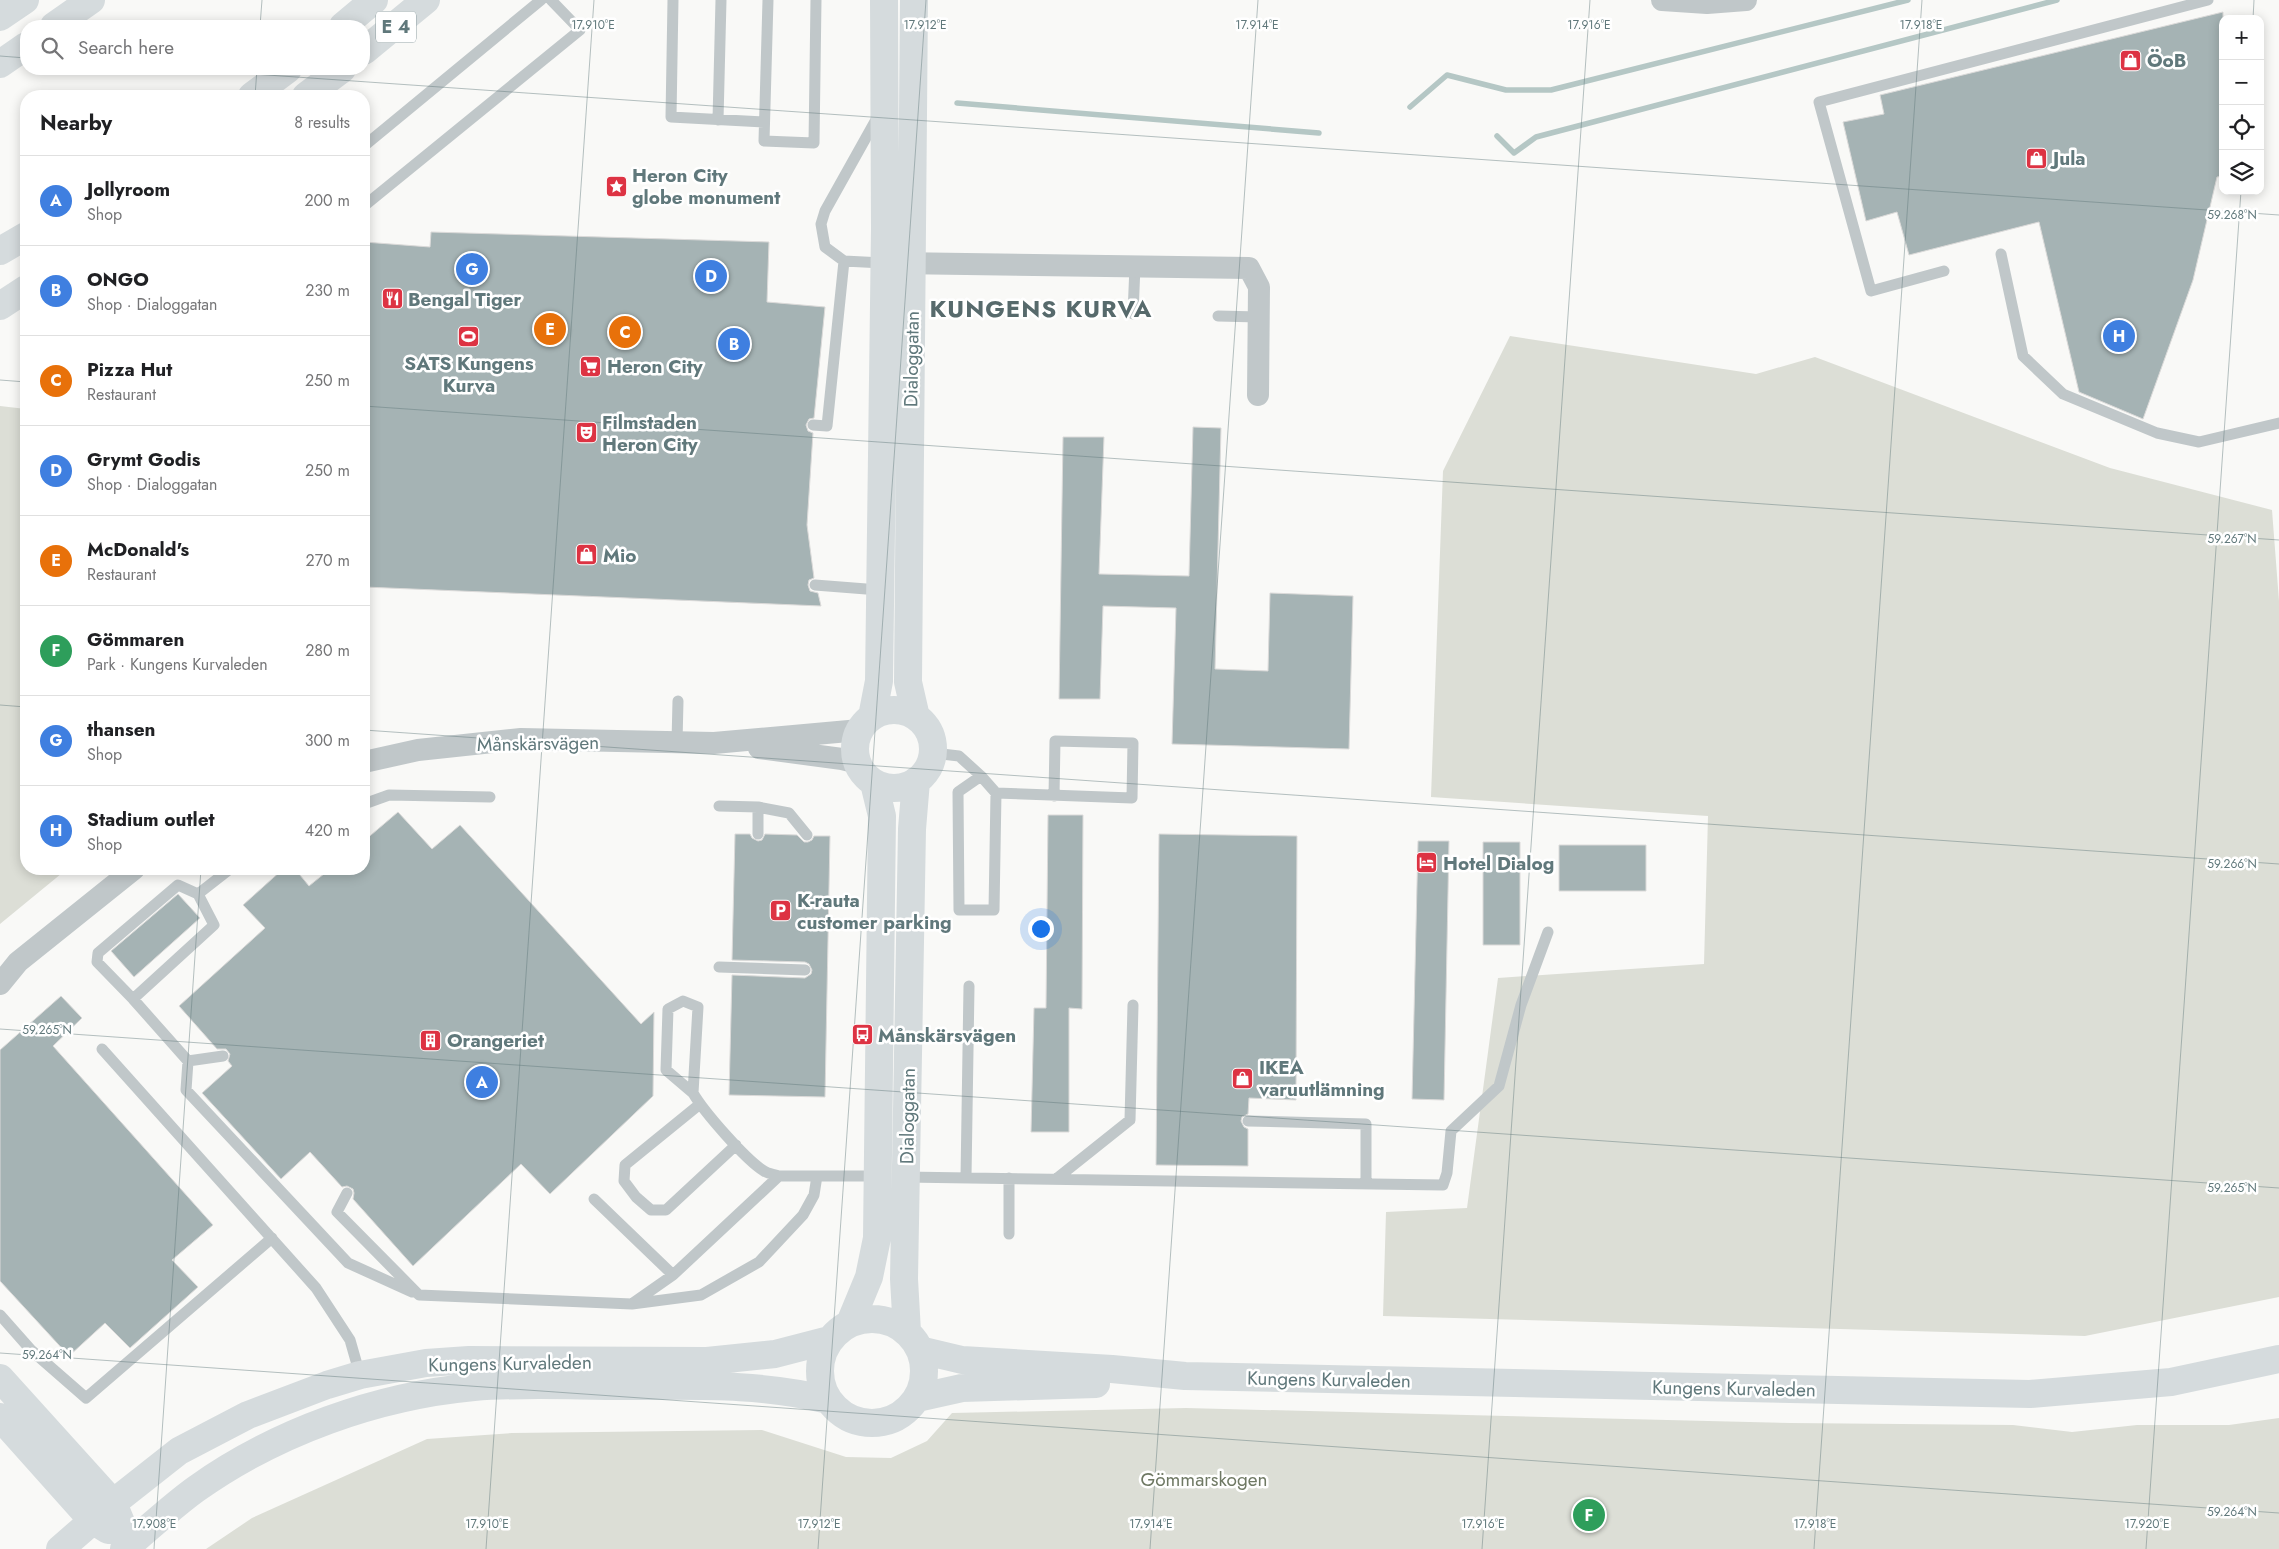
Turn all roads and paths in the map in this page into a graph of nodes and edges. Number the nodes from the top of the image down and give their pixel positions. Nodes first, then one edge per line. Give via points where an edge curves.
1 (25, 0) edge
2 (91, 0) edge
3 (374, 0) edge
4 (426, 0) edge
5 (541, 0) edge
6 (551, 0) edge
7 (673, 0) edge
8 (721, 0) edge
9 (768, 0) edge
10 (816, 0) edge
11 (884, 0) edge
12 (914, 0) edge
13 (1662, 0) edge
14 (1746, 0) edge
15 (2208, 0) edge
16 (0, 17) edge
17 (63, 20) edge
18 (350, 20) edge
19 (370, 46) edge
20 (20, 50) edge
21 (0, 64) edge
22 (280, 75) edge
23 (334, 75) edge
24 (260, 90) edge
25 (314, 90) edge
26 (884, 105) junction
27 (718, 120) junction
28 (764, 122) junction
29 (370, 141) edge
30 (370, 201) edge
31 (20, 239) edge
32 (0, 251) edge
33 (2001, 254) dead end
34 (844, 261) junction
35 (883, 263) junction
36 (912, 264) junction
37 (1135, 266) junction
38 (1944, 271) dead end
39 (20, 293) edge
40 (0, 306) edge
41 (1133, 314) dead end
42 (1218, 316) dead end
43 (1259, 317) junction
44 (1258, 395) dead end
45 (2279, 423) edge
46 (814, 425) dead end
47 (816, 585) dead end
48 (879, 590) junction
49 (678, 701) dead end
50 (916, 718) junction
51 (866, 724) junction
52 (677, 742) junction
53 (714, 743) junction
54 (932, 753) junction
55 (370, 761) edge
56 (866, 773) junction
57 (981, 776) junction
58 (916, 781) junction
59 (996, 793) junction
60 (1054, 796) junction
61 (490, 797) dead end
62 (370, 802) edge
63 (719, 806) dead end
64 (758, 807) junction
65 (758, 834) dead end
66 (807, 835) dead end
67 (126, 875) edge
68 (222, 875) edge
69 (198, 894) junction
70 (1548, 932) dead end
71 (9, 967) edge
72 (719, 967) dead end
73 (806, 970) dead end
74 (0, 984) edge
75 (969, 986) dead end
76 (0, 993) edge
77 (133, 999) junction
78 (1133, 1006) dead end
79 (102, 1049) dead end
80 (223, 1056) dead end
81 (188, 1061) junction
82 (693, 1093) junction
83 (700, 1104) junction
84 (1248, 1121) dead end
85 (736, 1145) junction
86 (779, 1176) junction
87 (817, 1176) junction
88 (892, 1177) junction
89 (966, 1178) junction
90 (1009, 1178) junction
91 (1056, 1179) junction
92 (1366, 1184) junction
93 (347, 1193) dead end
94 (594, 1199) dead end
95 (1009, 1234) dead end
96 (272, 1238) junction
97 (673, 1275) junction
98 (419, 1295) junction
99 (632, 1304) junction
100 (0, 1315) edge
101 (839, 1332) junction
102 (913, 1341) junction
103 (2279, 1359) edge
104 (360, 1375) junction
105 (1185, 1376) junction
106 (0, 1378) edge
107 (917, 1398) junction
108 (828, 1400) junction
109 (0, 1418) edge
110 (113, 1503) junction
111 (92, 1520) junction
112 (127, 1546) edge
113 (60, 1549) edge

1 - 16 main road
2 - 17 main road
3 - 18 main road
4 - 19 main road, E 4
5 - 29 lane
6 - 30 lane via 580,30
7 - 27 lane via 671,117
8 - 27 lane
9 - 28 lane
10 - 28 lane via 814,143 764,141
11 - 26 main road, Dialoggatan
12 - 36 main road, Dialoggatan
13 - 14 street via 1707,3
15 - 38 lane via 1819,102 1871,291
20 - 21 main road
22 - 24 main road
23 - 25 main road
26 - 34 lane via 825,211 821,224 825,247
26 - 35 main road, Dialoggatan
27 - 28 lane
31 - 32 main road
33 - 45 lane via 2023,356 2063,394 2157,433 2199,442
34 - 35 lane
34 - 46 lane via 827,426
35 - 36 street
35 - 48 main road, Dialoggatan
36 - 37 street
36 - 50 main road, Dialoggatan via 908,682
37 - 41 lane
37 - 43 street via 1249,268 1259,287
39 - 40 main road
42 - 43 lane
43 - 44 street
47 - 48 lane
48 - 51 main road, Dialoggatan via 879,681
49 - 52 lane
50 - 51 main road via 908,713 890,711
50 - 54 main road via 932,739
51 - 53 street, Månskärsvägen
51 - 56 main road via 856,740 855,752
52 - 53 street, Månskärsvägen
52 - 55 street, Månskärsvägen via 521,739 418,750
53 - 56 street, Månskärsvägen via 842,759
54 - 57 lane via 959,756
54 - 58 main road via 928,769
56 - 58 main road via 888,788 903,787
56 - 88 main road, Dialoggatan via 882,816
57 - 59 lane
57 - 59 lane via 958,792 959,910 994,910
58 - 88 main road, Dialoggatan
59 - 60 lane
60 - 60 lane via 1132,798 1133,743 1055,741
61 - 62 lane via 389,796
63 - 64 lane
64 - 65 lane
64 - 66 lane via 789,813
67 - 71 street
68 - 69 lane
69 - 77 lane via 214,925
69 - 77 lane via 178,885 98,953 97,962
70 - 92 lane via 1521,1005 1499,1086 1451,1131 1443,1185
71 - 74 street
71 - 76 street
72 - 73 lane
75 - 89 lane
77 - 81 lane
78 - 91 lane via 1130,1120
79 - 96 lane
80 - 81 lane
81 - 98 lane via 186,1090 348,1262
82 - 82 lane via 666,1070 668,1009 683,1001 698,1007
82 - 83 lane
83 - 85 lane
83 - 85 lane via 626,1165 624,1181 636,1197 652,1210 666,1210
84 - 92 lane via 1366,1124
85 - 86 lane via 764,1171
86 - 87 lane
86 - 97 lane
87 - 88 lane
87 - 99 lane via 814,1194 803,1215 759,1262 701,1295
88 - 89 lane
88 - 101 main road, Dialoggatan via 869,1277
88 - 102 main road, Dialoggatan
89 - 90 lane
90 - 91 lane
90 - 95 lane
91 - 92 lane
93 - 98 lane via 337,1212
94 - 97 lane
96 - 100 lane via 86,1398 31,1350
96 - 104 lane via 316,1288 350,1340
97 - 99 lane
98 - 99 lane
101 - 102 main road via 864,1319 880,1319 894,1324
101 - 104 main road, Kungens Kurvaleden via 775,1354 707,1361 469,1360 426,1363
101 - 108 main road via 822,1354 819,1369 821,1385
102 - 105 main road, Kungens Kurvaleden via 962,1360 1112,1368
102 - 107 main road via 924,1366
103 - 105 main road, Kungens Kurvaleden via 2171,1382 2030,1394
104 - 110 main road, Kungens Kurvaleden via 288,1399 221,1428 179,1452
105 - 107 main road, Kungens Kurvaleden via 1112,1384 962,1388
106 - 110 main road
107 - 108 main road via 890,1420 873,1423 855,1421 840,1413
108 - 112 main road, Kungens Kurvaleden via 777,1389 738,1386 516,1386 474,1387 433,1393 339,1417 277,1442 196,1489
109 - 111 main road
110 - 111 main road, Kungens Kurvaleden
110 - 112 main road
111 - 112 main road
111 - 113 main road, Kungens Kurvaleden

